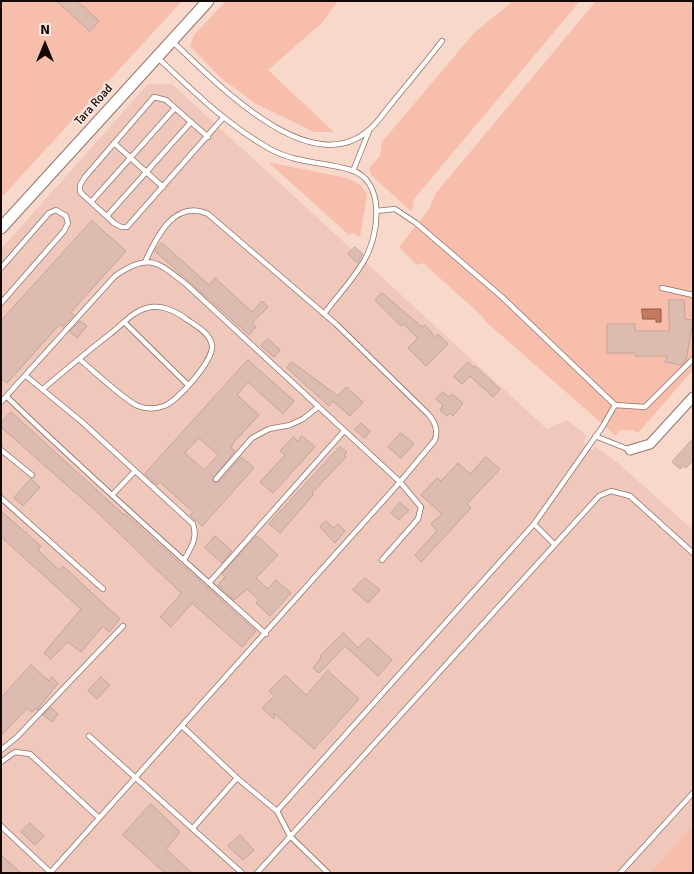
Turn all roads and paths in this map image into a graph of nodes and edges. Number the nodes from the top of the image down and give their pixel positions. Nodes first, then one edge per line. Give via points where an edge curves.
1 (208, 1) edge
2 (172, 41) junction
3 (442, 41) dead end
4 (157, 57) junction
5 (175, 108) junction
6 (223, 118) junction
7 (191, 122) junction
8 (370, 129) junction
9 (208, 136) junction
10 (114, 143) junction
11 (131, 158) junction
12 (352, 171) junction
13 (147, 172) junction
14 (163, 187) junction
15 (91, 202) junction
16 (376, 210) junction
17 (107, 216) junction
18 (1, 228) edge
19 (146, 260) junction
20 (1, 268) edge
21 (662, 288) dead end
22 (693, 294) edge
23 (1, 303) edge
24 (324, 314) junction
25 (124, 322) junction
26 (79, 358) junction
27 (693, 359) edge
28 (26, 376) junction
29 (188, 385) junction
30 (43, 389) junction
31 (7, 397) junction
32 (693, 397) edge
33 (1, 402) edge
34 (615, 405) junction
35 (318, 407) junction
36 (344, 431) junction
37 (595, 436) junction
38 (1, 450) edge
39 (630, 450) joint
40 (134, 471) junction
41 (32, 475) dead end
42 (216, 479) dead end
43 (400, 482) junction
44 (113, 494) junction
45 (1, 498) edge
46 (534, 524) junction
47 (553, 544) junction
48 (693, 553) edge
49 (184, 560) junction
50 (382, 560) dead end
51 (209, 583) junction
52 (103, 589) dead end
53 (123, 626) dead end
54 (266, 634) junction
55 (182, 726) junction
56 (89, 736) dead end
57 (1, 750) edge
58 (1, 762) edge
59 (136, 776) junction
60 (237, 778) junction
61 (693, 793) edge
62 (277, 811) junction
63 (99, 818) junction
64 (1, 826) edge
65 (193, 828) junction
66 (290, 836) junction
67 (50, 872) edge
68 (242, 873) edge
69 (257, 873) edge
70 (328, 873) edge
71 (620, 873) edge

1 - 2 street, Tara Road
2 - 4 street, Tara Road
2 - 8 lane via 244,107 291,133 333,145
3 - 8 lane
4 - 6 lane
4 - 18 street, Tara Road
5 - 7 lane
5 - 10 lane via 154,97
5 - 11 lane
6 - 9 lane
6 - 12 lane via 280,153
7 - 9 lane
7 - 13 lane
8 - 12 lane
9 - 14 lane
10 - 11 lane
10 - 15 lane via 80,185 80,192
11 - 13 lane
11 - 15 lane
12 - 16 lane via 372,184
13 - 14 lane
13 - 17 lane
14 - 17 lane via 127,227 120,227
15 - 17 lane
16 - 24 lane via 370,249
16 - 34 lane via 395,209 416,223 509,304
19 - 24 lane via 156,238 171,220 180,213 200,210
19 - 28 lane via 115,276
19 - 35 lane via 164,267 187,285
20 - 23 lane via 49,213 56,210 66,216 68,223 64,231
21 - 22 lane
24 - 43 lane via 435,422 435,440
25 - 26 lane
25 - 29 lane
25 - 29 lane via 138,311 155,307 181,314 203,330 212,352
26 - 29 lane via 138,406 152,409 165,406
26 - 30 lane
27 - 34 lane via 645,407
28 - 30 lane
28 - 31 lane
30 - 40 lane
31 - 33 lane
31 - 44 lane
32 - 39 street via 650,444
34 - 37 lane
35 - 36 lane
35 - 42 lane via 303,419 252,438
36 - 43 lane
36 - 51 lane
37 - 39 lane
37 - 46 lane
38 - 41 lane
40 - 44 lane
40 - 49 lane via 193,524 195,540
43 - 50 lane via 421,507 420,514
43 - 54 lane
44 - 49 lane
45 - 52 lane
46 - 47 lane
46 - 62 lane
47 - 48 lane via 599,496 613,491 630,496
47 - 66 lane
49 - 51 lane
51 - 54 lane
53 - 57 lane
54 - 55 lane
55 - 59 lane
55 - 60 lane
56 - 59 lane
58 - 63 lane via 15,752 30,754
59 - 63 lane
59 - 65 lane
60 - 62 lane
60 - 65 lane
61 - 71 lane
62 - 66 lane
63 - 67 lane
64 - 67 lane
65 - 68 lane
66 - 69 lane
66 - 70 lane

